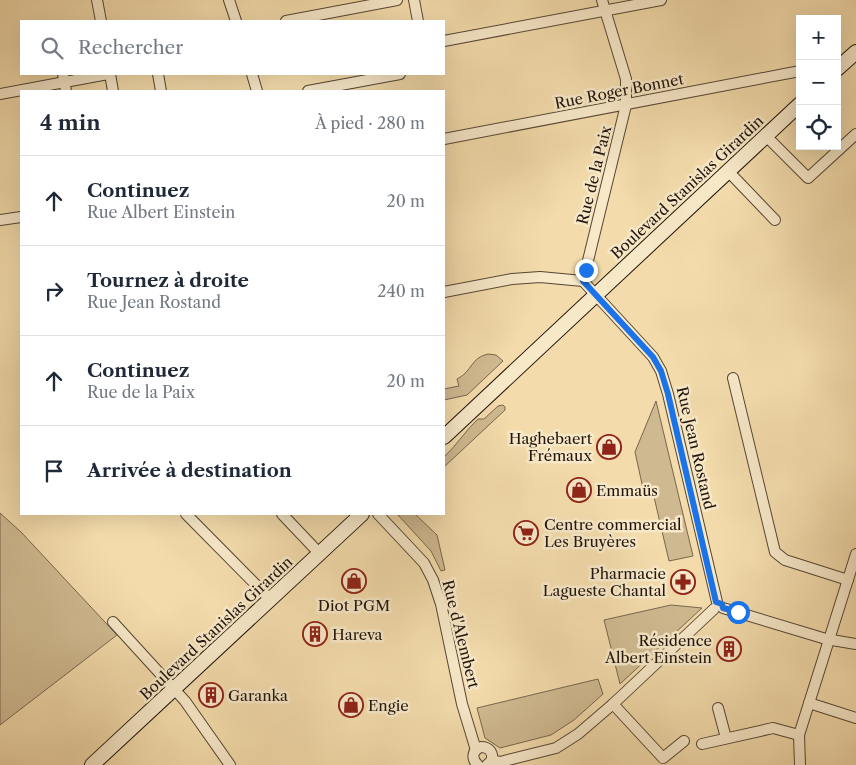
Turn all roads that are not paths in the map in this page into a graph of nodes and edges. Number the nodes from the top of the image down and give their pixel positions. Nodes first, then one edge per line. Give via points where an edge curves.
1 (97, 0) edge
2 (229, 0) edge
3 (398, 0) edge
4 (414, 0) edge
5 (602, 0) edge
6 (661, 0) edge
7 (605, 10) junction
8 (101, 20) edge
9 (236, 20) edge
10 (291, 20) edge
11 (418, 20) edge
12 (445, 41) edge
13 (856, 52) edge
14 (841, 65) edge
15 (796, 72) edge
16 (104, 75) edge
17 (109, 75) edge
18 (158, 75) edge
19 (252, 75) edge
20 (395, 75) edge
21 (65, 82) edge
22 (20, 90) edge
23 (22, 90) edge
24 (113, 90) edge
25 (161, 90) edge
26 (258, 90) edge
27 (313, 90) edge
28 (0, 94) edge
29 (626, 105) junction
30 (799, 105) edge
31 (856, 134) edge
32 (766, 136) junction
33 (445, 139) edge
34 (728, 171) junction
35 (20, 217) edge
36 (0, 220) edge
37 (775, 220) dead end
38 (583, 281) junction
39 (445, 292) edge
40 (595, 295) junction
41 (733, 378) dead end
42 (445, 436) edge
43 (187, 515) edge
44 (283, 515) edge
45 (361, 515) edge
46 (379, 515) edge
47 (319, 553) junction
48 (856, 556) edge
49 (848, 580) junction
50 (270, 599) junction
51 (718, 606) junction
52 (114, 622) dead end
53 (830, 639) junction
54 (856, 644) edge
55 (174, 689) junction
56 (613, 704) junction
57 (808, 704) junction
58 (718, 708) dead end
59 (856, 718) edge
60 (799, 735) junction
61 (726, 738) junction
62 (684, 742) dead end
63 (702, 744) dead end
64 (476, 750) junction
65 (489, 762) edge
66 (92, 765) edge
67 (230, 765) edge
68 (477, 765) edge
69 (800, 765) edge

1 - 8 street
2 - 9 street
3 - 10 street
4 - 11 street
5 - 7 street, Rue de la Paix
6 - 7 street
7 - 12 street
7 - 29 street, Rue de la Paix via 626,79
13 - 14 main road
15 - 29 street, Rue Roger Bonnet
16 - 21 street
17 - 24 street
18 - 25 street
19 - 26 street
20 - 27 street
21 - 23 street
22 - 28 street
29 - 33 street, Rue Roger Bonnet
29 - 38 street, Rue de la Paix
30 - 32 main road, Boulevard Stanislas Girardin
31 - 32 street via 808,178
32 - 34 main road, Boulevard Stanislas Girardin
34 - 37 street
34 - 40 main road, Boulevard Stanislas Girardin
35 - 36 street
38 - 39 street via 522,278
38 - 40 street
40 - 42 main road, Boulevard Stanislas Girardin
40 - 51 street, Rue Jean Rostand via 653,357 661,371
41 - 49 street via 775,552 785,560
43 - 50 street
44 - 47 street
45 - 47 main road, Boulevard Stanislas Girardin
46 - 64 street, Rue d'Alembert via 424,563 432,580
47 - 50 main road, Boulevard Stanislas Girardin
48 - 49 street
49 - 53 street
50 - 55 main road, Boulevard Stanislas Girardin
51 - 53 street
51 - 56 street
52 - 55 street
53 - 54 street
53 - 57 street
55 - 66 main road, Boulevard Stanislas Girardin
55 - 67 street
56 - 62 street via 663,758
56 - 65 street via 556,748
57 - 59 street
57 - 60 street
58 - 61 street
60 - 61 street via 773,728
60 - 69 street
61 - 63 street
64 - 65 street via 488,748 492,753
64 - 68 street, Rue d'Alembert via 473,759

